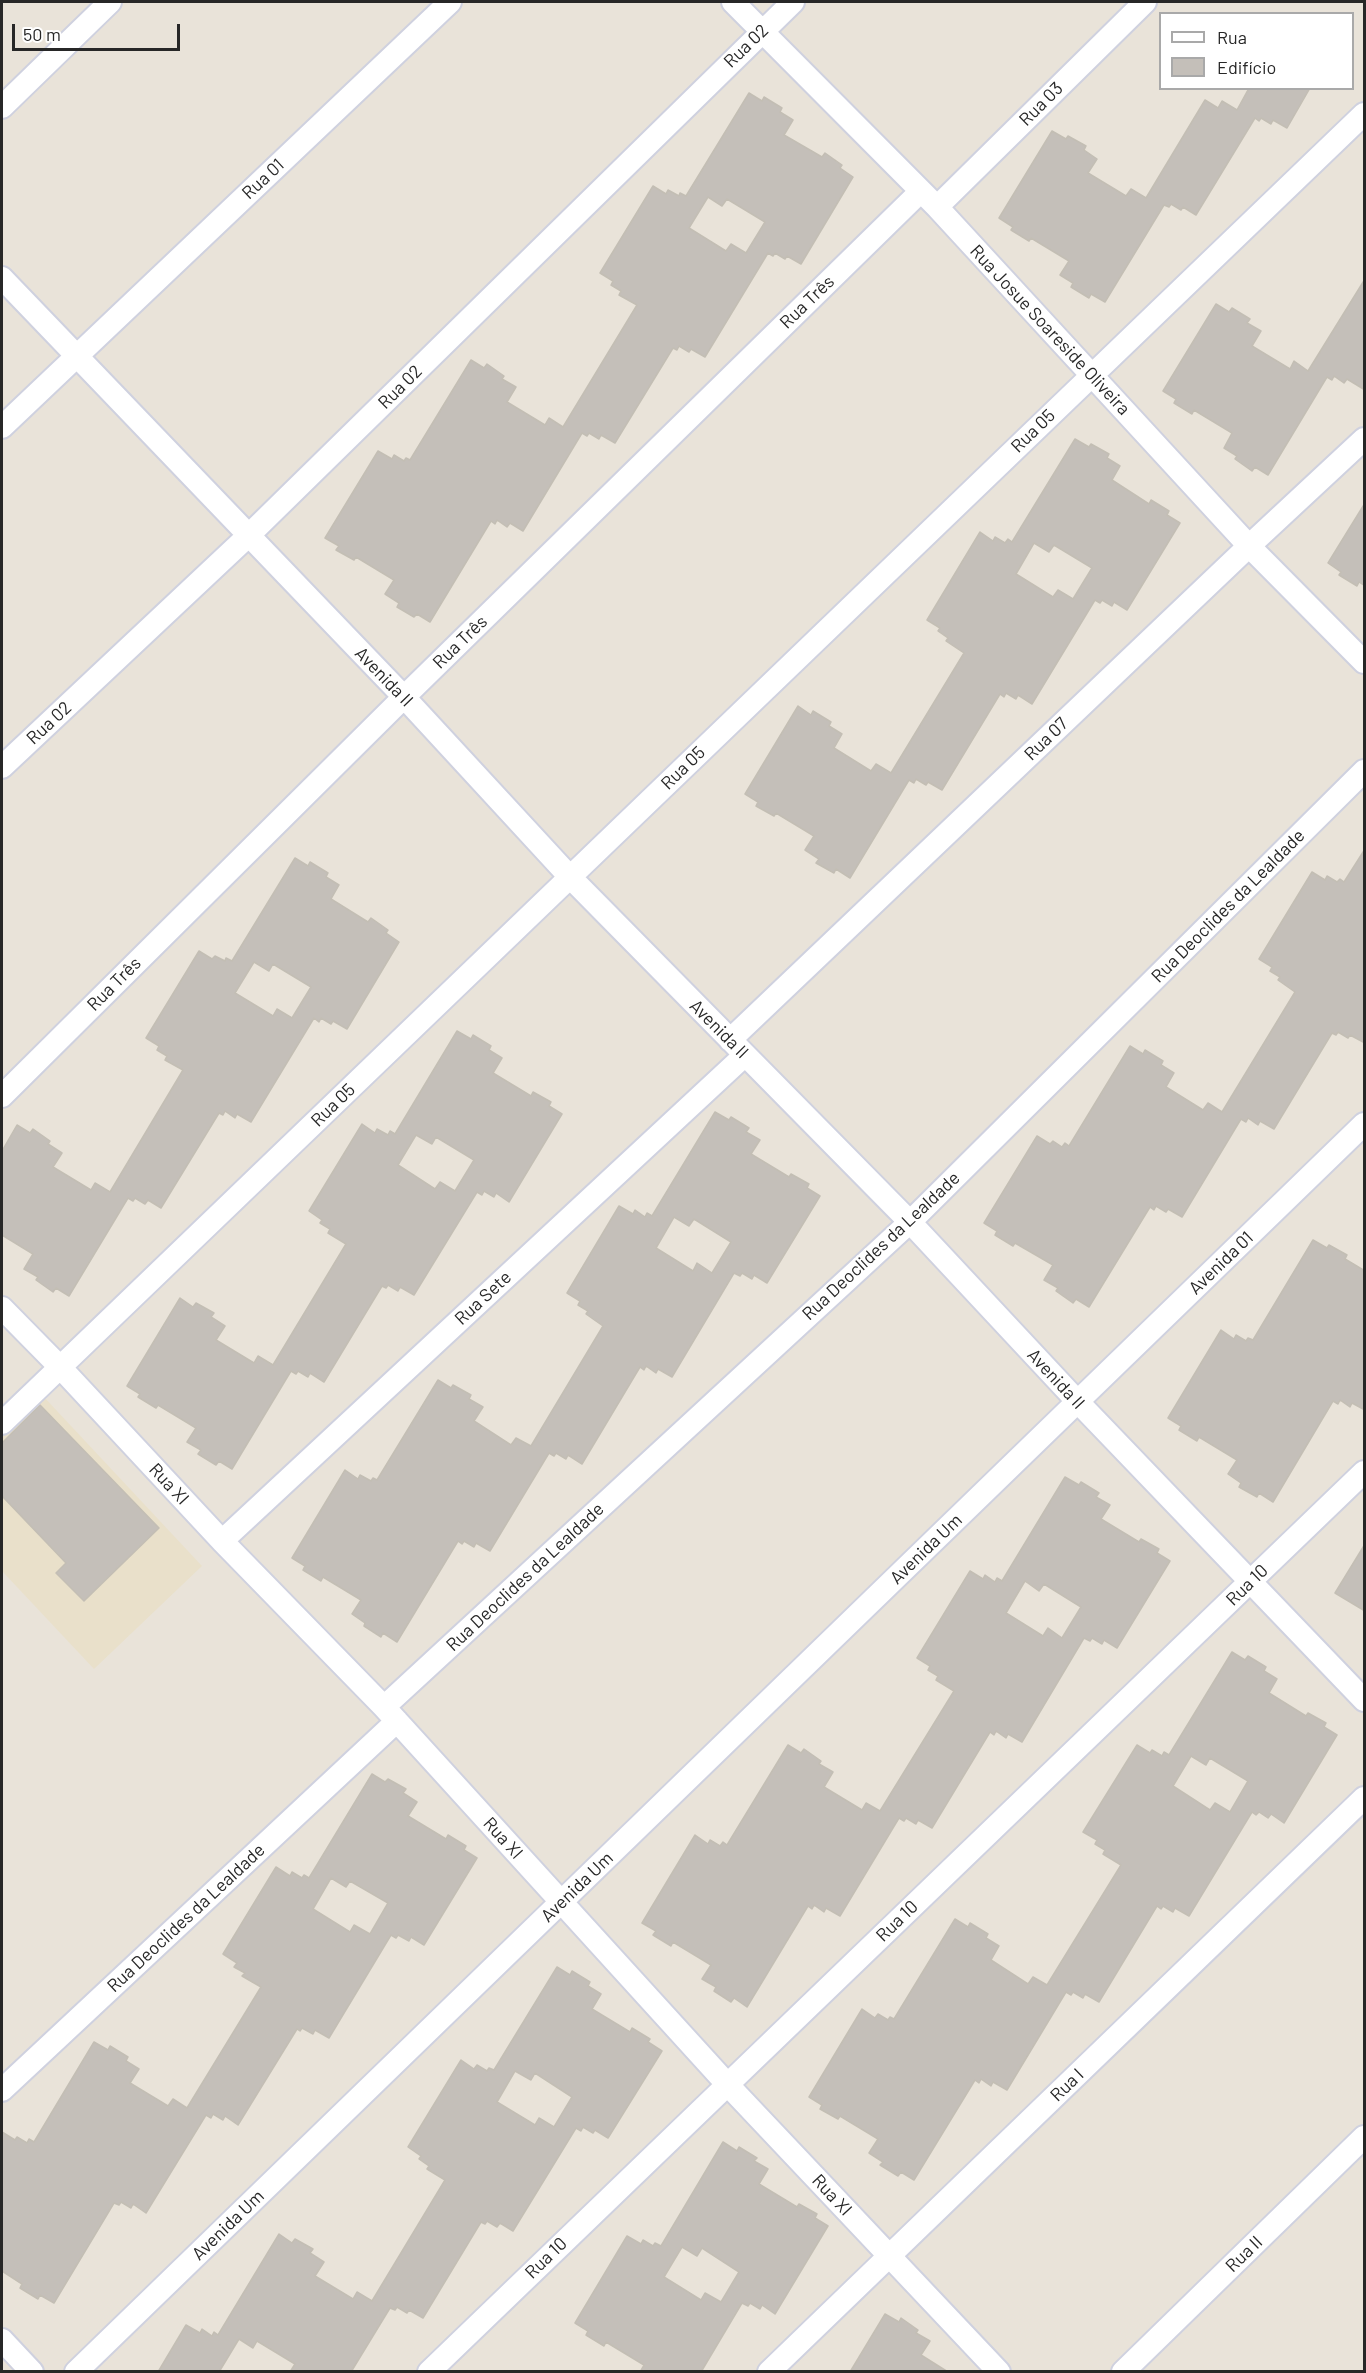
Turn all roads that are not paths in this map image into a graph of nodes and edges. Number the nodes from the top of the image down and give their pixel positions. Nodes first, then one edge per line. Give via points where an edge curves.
1 (110, 2) edge
2 (450, 2) edge
3 (733, 2) edge
4 (793, 2) edge
5 (1145, 2) edge
6 (761, 31) junction
7 (2, 107) edge
8 (1365, 114) edge
9 (921, 191) junction
10 (937, 207) junction
11 (2, 278) edge
12 (75, 356) junction
13 (1092, 374) junction
14 (2, 427) edge
15 (1365, 439) edge
16 (248, 536) junction
17 (1248, 546) junction
18 (1365, 662) edge
19 (404, 697) junction
20 (2, 767) edge
21 (1365, 771) edge
22 (570, 877) junction
23 (737, 1048) junction
24 (2, 1096) edge
25 (1365, 1124) edge
26 (909, 1222) junction
27 (2, 1308) edge
28 (60, 1367) junction
29 (1078, 1402) junction
30 (2, 1423) edge
31 (1365, 1472) edge
32 (222, 1541) junction
33 (1251, 1581) junction
34 (1365, 1700) edge
35 (390, 1714) junction
36 (1365, 1798) edge
37 (561, 1902) junction
38 (727, 2084) junction
39 (2, 2090) edge
40 (1365, 2137) edge
41 (889, 2256) junction
42 (2, 2340) edge
43 (32, 2372) edge
44 (76, 2372) edge
45 (429, 2372) edge
46 (769, 2372) edge
47 (999, 2372) edge
48 (1123, 2372) edge

1 - 7 street
2 - 12 street, Rua 01
3 - 6 street, Rua Josue Soareside Oliveira
4 - 6 street, Rua 02
5 - 10 street, Rua 03
6 - 9 street, Rua Josue Soareside Oliveira
6 - 16 street, Rua 02
8 - 13 street, Rua 05
9 - 10 street, Rua Josue Soareside Oliveira
9 - 19 street, Rua Três
10 - 13 street, Rua Josue Soareside Oliveira
11 - 12 street, Avenida II
12 - 14 street, Rua 01
12 - 16 street, Avenida II
13 - 17 street, Rua Josue Soareside Oliveira
13 - 22 street, Rua 05
15 - 17 street, Rua 07
16 - 19 street, Avenida II
16 - 20 street, Rua 02
17 - 18 street, Rua Josue Soareside Oliveira
17 - 23 street, Rua 07
19 - 22 street, Avenida II
19 - 24 street, Rua Três
21 - 26 street, Rua Deoclides da Lealdade
22 - 23 street, Avenida II
22 - 28 street, Rua 05
23 - 26 street, Avenida II
23 - 32 street, Rua Sete
25 - 29 street, Avenida 01
26 - 29 street, Avenida II
26 - 35 street, Rua Deoclides da Lealdade
27 - 28 street, Rua XI
28 - 30 street, Rua 05
28 - 32 street, Rua XI
29 - 33 street, Avenida II
29 - 37 street, Avenida Um
31 - 33 street, Rua 10
32 - 35 street, Rua XI
33 - 34 street, Avenida II
33 - 38 street, Rua 10
35 - 37 street, Rua XI
35 - 39 street, Rua Deoclides da Lealdade
36 - 41 street, Rua I
37 - 38 street, Rua XI
37 - 44 street, Avenida Um
38 - 41 street, Rua XI
38 - 45 street, Rua 10
40 - 48 street, Rua II
41 - 46 street, Rua I
41 - 47 street, Rua XI
42 - 43 street

